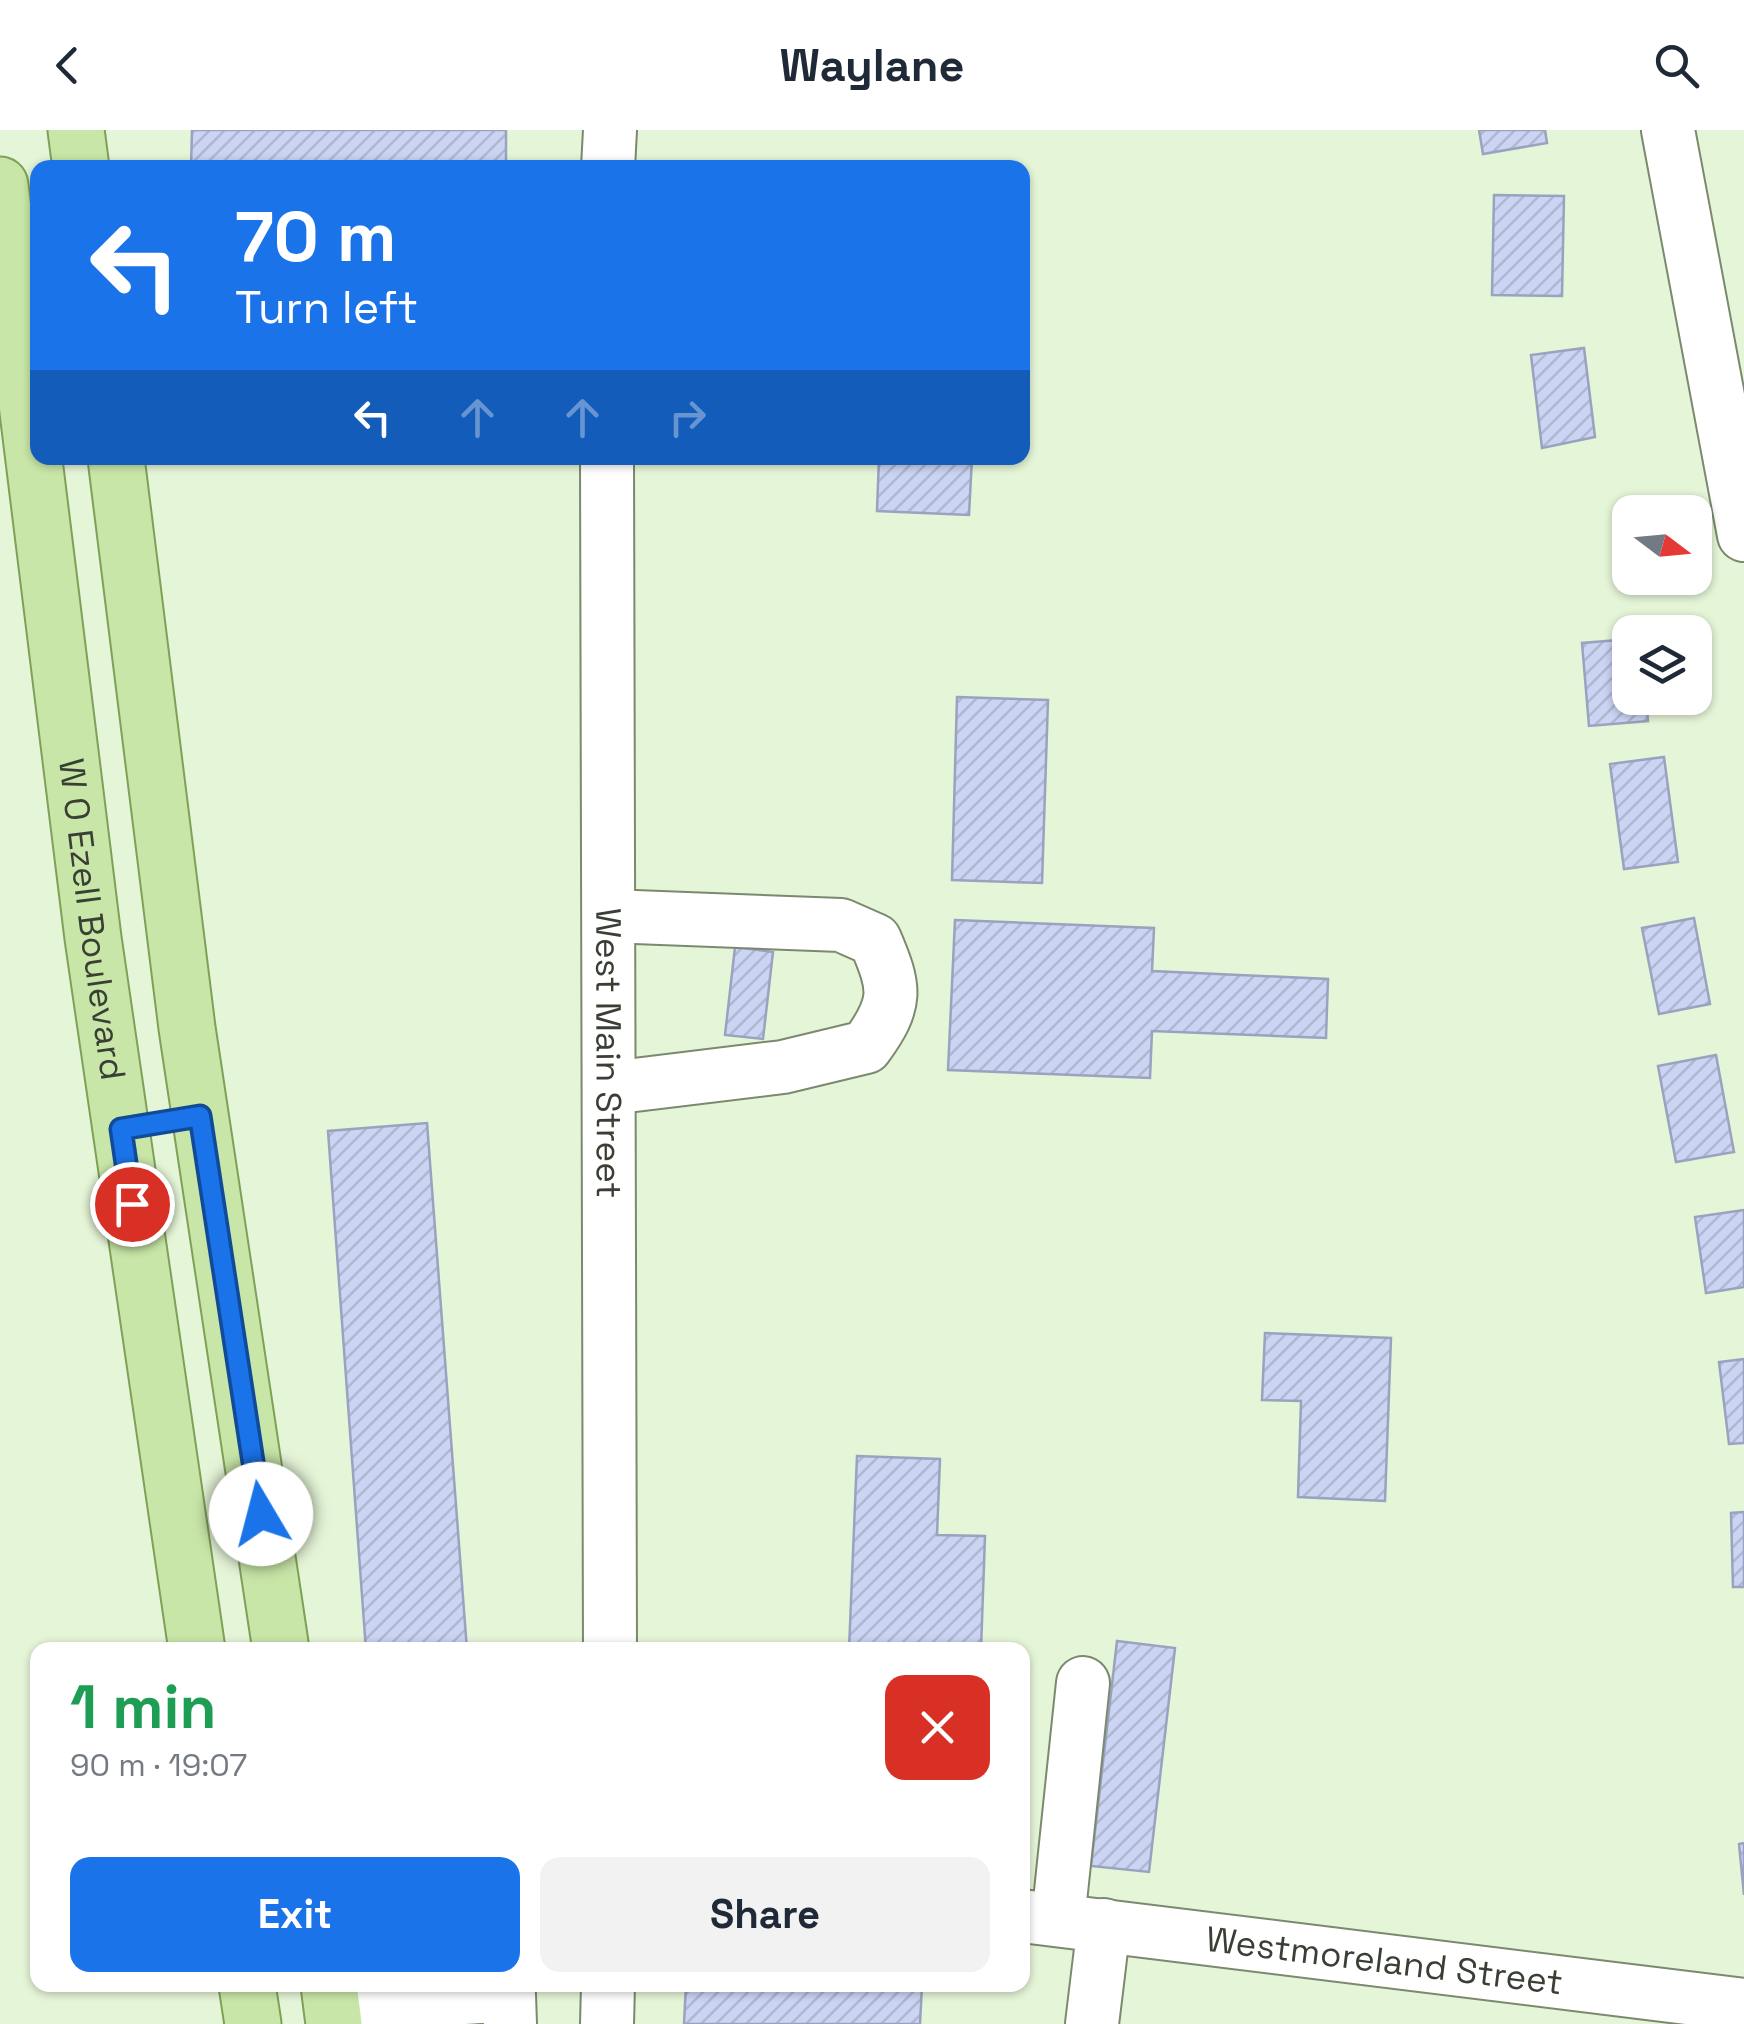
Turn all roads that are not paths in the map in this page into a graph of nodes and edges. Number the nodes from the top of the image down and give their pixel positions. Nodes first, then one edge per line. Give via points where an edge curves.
1 (76, 130) edge
2 (610, 130) edge
3 (1668, 130) edge
4 (80, 160) edge
5 (608, 160) edge
6 (0, 186) edge
7 (30, 435) edge
8 (34, 465) edge
9 (117, 465) edge
10 (606, 465) edge
11 (1744, 535) edge
12 (131, 576) junction
13 (48, 585) junction
14 (609, 916) junction
15 (610, 1088) junction
16 (200, 1116) junction
17 (121, 1129) junction
18 (197, 1642) edge
19 (280, 1642) edge
20 (610, 1642) edge
21 (1083, 1683) dead end
22 (1062, 1920) edge
23 (248, 1992) edge
24 (608, 1992) edge
25 (1744, 2004) edge
26 (332, 2005) edge
27 (253, 2024) edge
28 (510, 2024) edge
29 (607, 2024) edge
30 (1092, 2024) edge

1 - 4 main road
2 - 5 street
3 - 11 street
6 - 7 main road, W O Ezell Boulevard
8 - 13 main road, W O Ezell Boulevard
9 - 12 main road
10 - 14 street, West Main Street
12 - 13 main road
12 - 16 main road
13 - 17 main road, W O Ezell Boulevard
14 - 15 street, West Main Street
14 - 15 street via 841,926 875,940 892,980 887,1019 866,1048
15 - 20 street, West Main Street
16 - 17 main road
16 - 19 main road
17 - 18 main road, W O Ezell Boulevard
21 - 22 street
22 - 25 street, Westmoreland Street
22 - 30 street
23 - 27 main road
24 - 29 street
26 - 28 street via 508,1994

